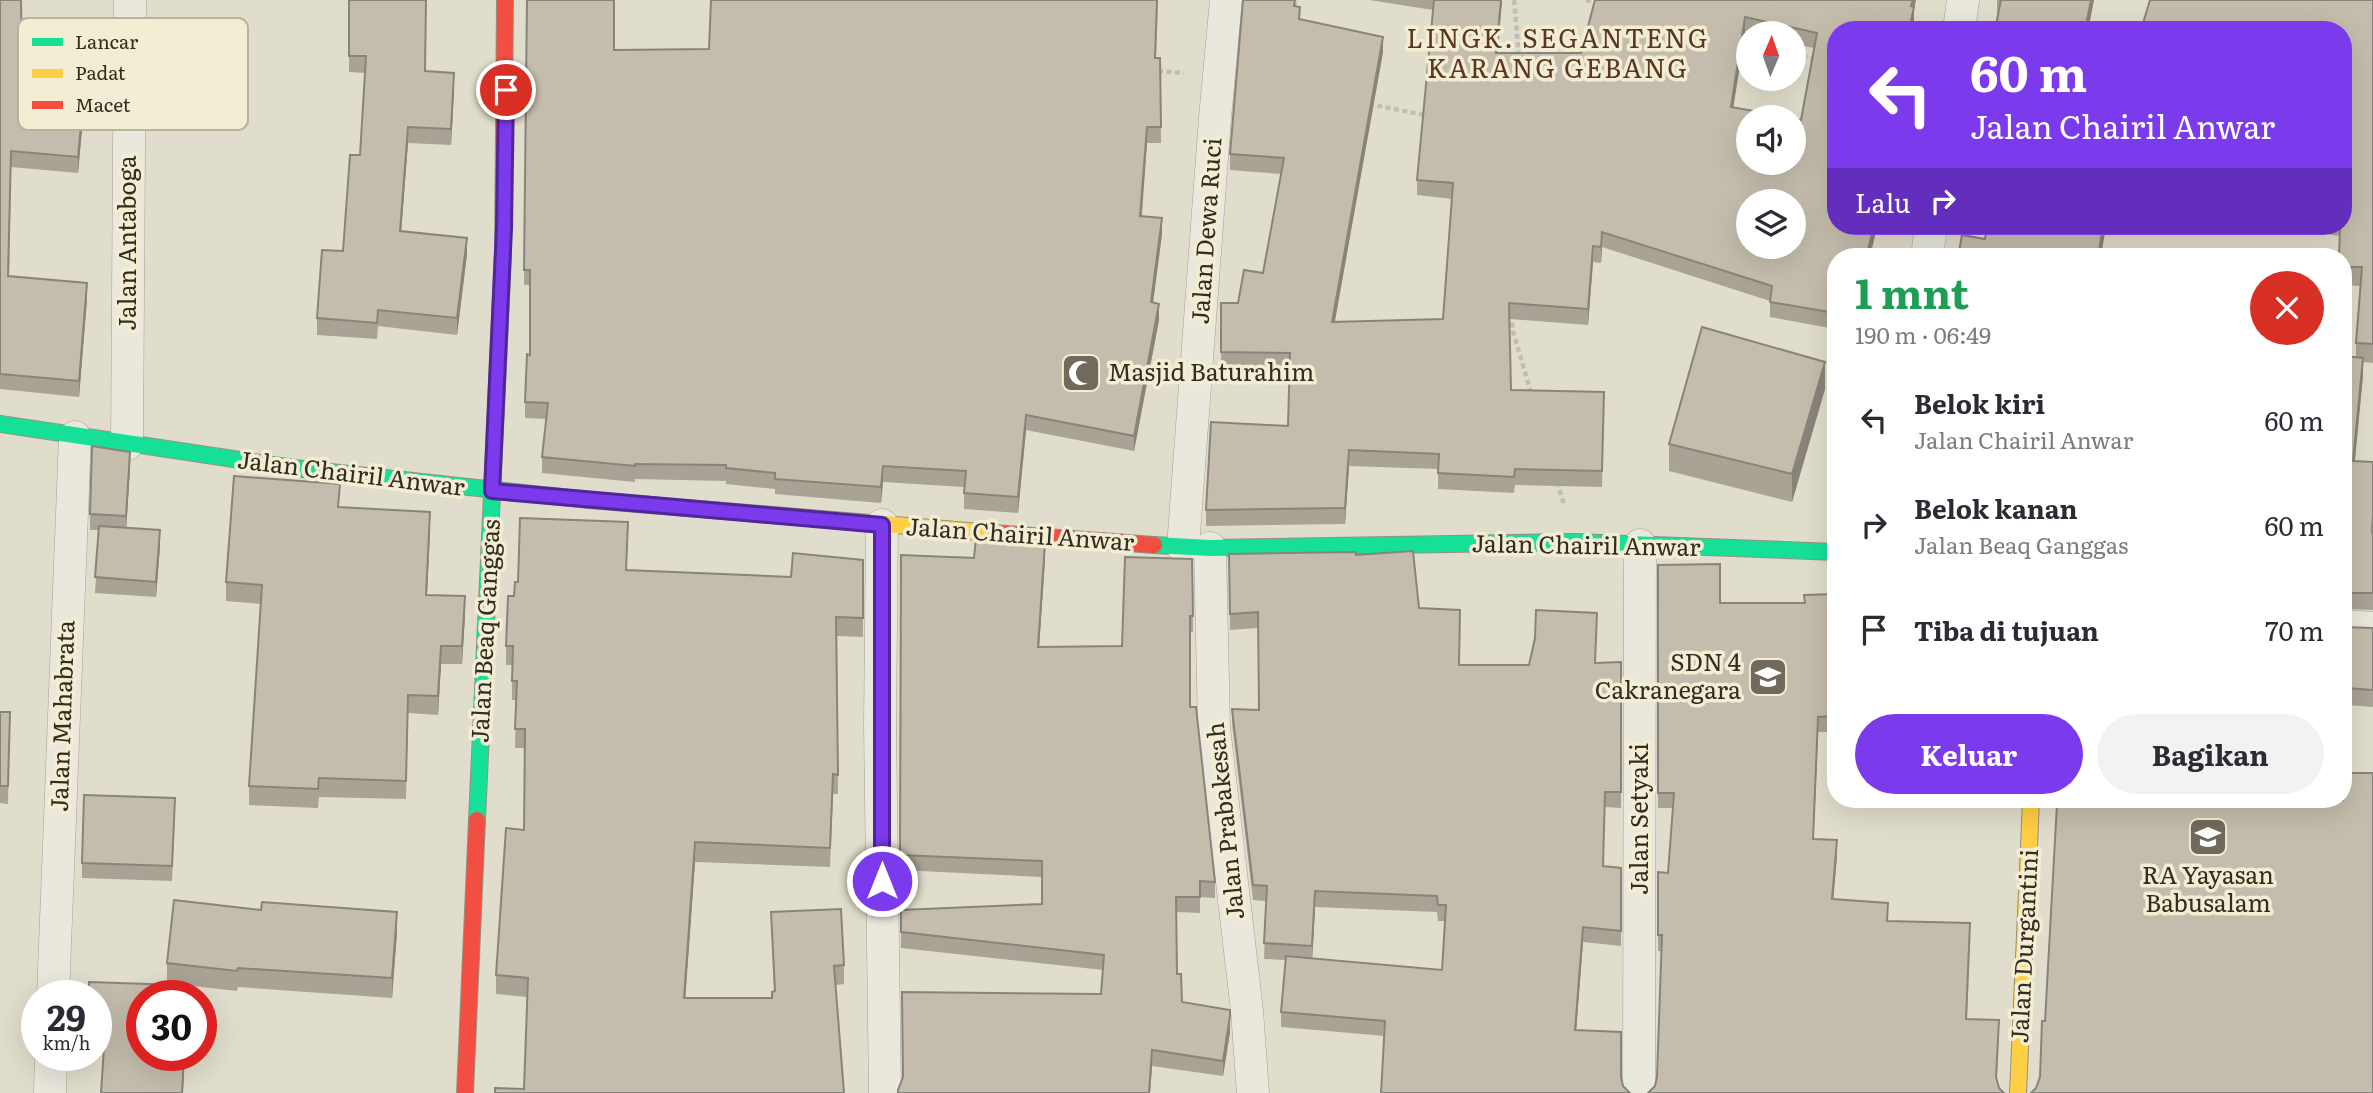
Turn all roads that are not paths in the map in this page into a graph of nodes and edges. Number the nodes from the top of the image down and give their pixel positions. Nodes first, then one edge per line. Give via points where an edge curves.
1 (130, 0) edge
2 (505, 0) edge
3 (1226, 0) edge
4 (1963, 0) edge
5 (130, 18) edge
6 (1960, 21) edge
7 (129, 130) edge
8 (0, 424) edge
9 (75, 437) junction
10 (127, 444) junction
11 (492, 491) junction
12 (882, 525) junction
13 (1640, 545) junction
14 (1197, 547) junction
15 (1827, 552) edge
16 (2352, 627) edge
17 (2373, 628) edge
18 (2031, 808) edge
19 (54, 980) edge
20 (51, 1071) edge
21 (50, 1093) edge
22 (465, 1093) edge
23 (885, 1093) edge
24 (1253, 1093) edge
25 (1639, 1093) edge
26 (2018, 1093) edge

1 - 5 street, Jalan Antaboga
2 - 11 street, Jalan Beaq Ganggas via 504,228
3 - 14 street, Jalan Dewa Ruci
4 - 6 street
7 - 10 street, Jalan Antaboga
8 - 9 street, Jalan Chairil Anwar
9 - 10 street, Jalan Chairil Anwar
9 - 19 street, Jalan Mahabrata
10 - 11 street, Jalan Chairil Anwar
11 - 12 street, Jalan Chairil Anwar
11 - 22 street, Jalan Beaq Ganggas
12 - 14 street, Jalan Chairil Anwar
12 - 23 street
13 - 14 street, Jalan Chairil Anwar
13 - 15 street, Jalan Chairil Anwar
13 - 25 street, Jalan Setyaki
14 - 24 street, Jalan Prabakesah
16 - 17 street
18 - 26 street, Jalan Durgantini
20 - 21 street

